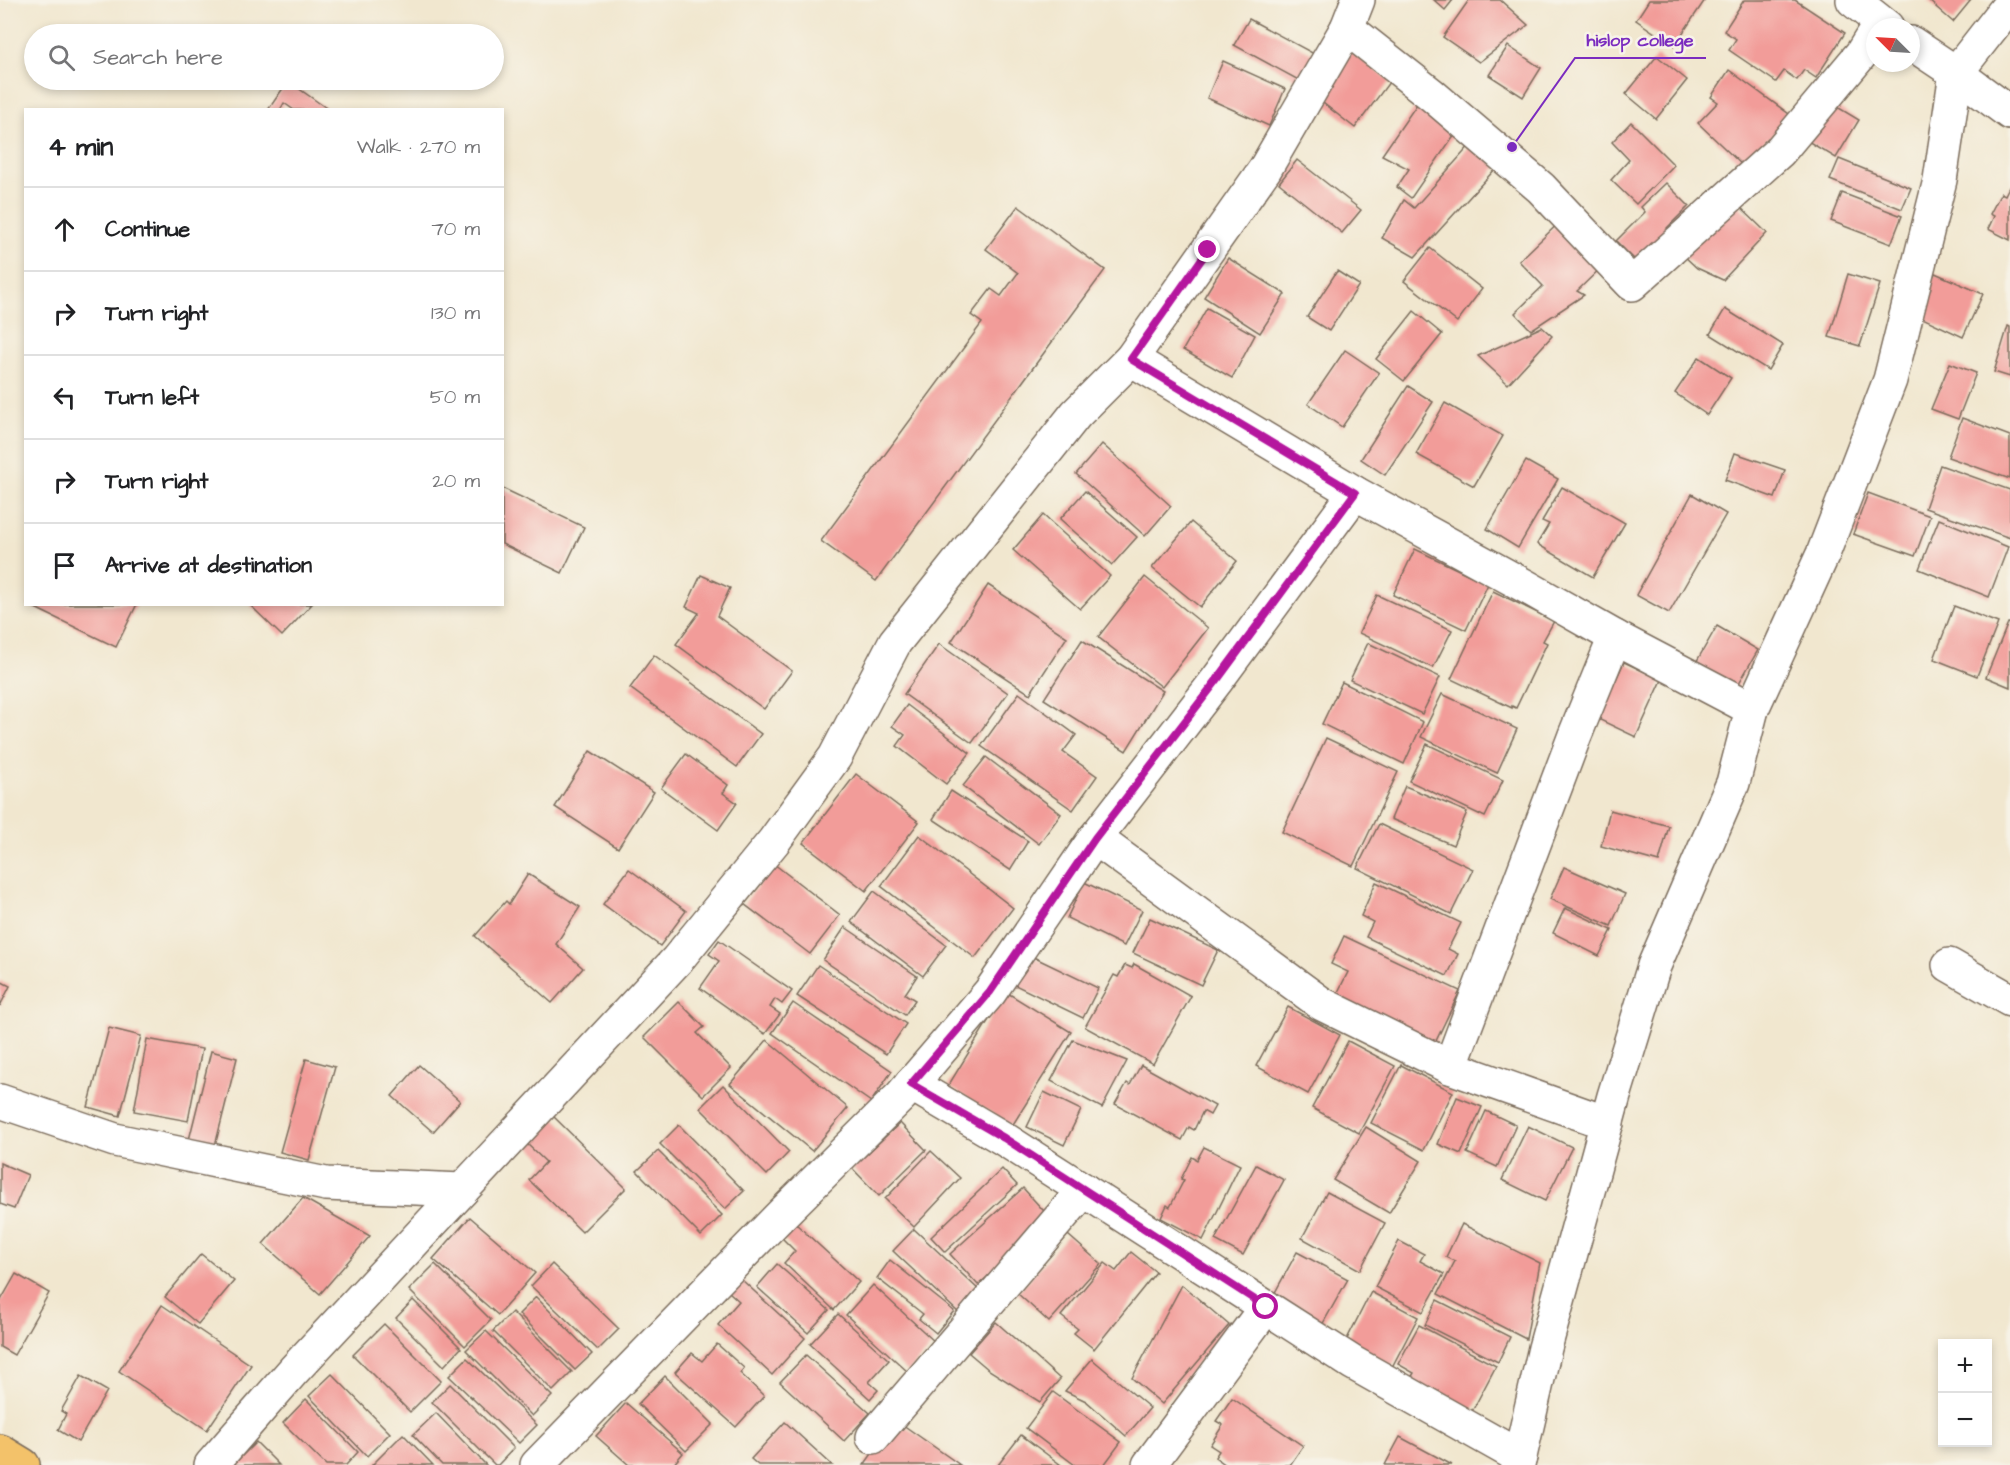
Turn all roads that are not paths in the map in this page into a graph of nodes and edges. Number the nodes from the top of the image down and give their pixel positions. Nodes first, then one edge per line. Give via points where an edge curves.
1 (1853, 0) edge
2 (2010, 4) edge
3 (1352, 14) edge
4 (1871, 18) edge
5 (1866, 48) edge
6 (1920, 49) edge
7 (1956, 73) junction
8 (2010, 113) edge
9 (1131, 359) junction
10 (1355, 493) junction
11 (1615, 638) junction
12 (1752, 709) junction
13 (1095, 838) junction
14 (1948, 965) dead end
15 (2010, 1000) edge
16 (1450, 1067) junction
17 (911, 1084) junction
18 (0, 1101) edge
19 (1607, 1123) junction
20 (462, 1190) junction
21 (1084, 1190) junction
22 (1266, 1307) junction
23 (873, 1437) dead end
24 (0, 1451) edge
25 (1519, 1461) edge
26 (23, 1465) edge
27 (212, 1465) edge
28 (537, 1465) edge
29 (1149, 1465) edge

1 - 4 street
2 - 7 street
3 - 5 street via 1432,95 1541,188 1632,284 1780,151
3 - 9 street via 1265,169
6 - 7 street
7 - 8 street
7 - 12 street via 1940,180 1890,380 1823,554
9 - 10 street
9 - 20 street via 1076,414 895,642 835,757 767,850 677,960
10 - 11 street
10 - 13 street
11 - 12 street
11 - 16 street
12 - 19 street via 1733,783 1654,966
13 - 16 street via 1322,1004
13 - 17 street via 990,992
14 - 15 street
16 - 19 street
17 - 21 street
17 - 28 street
18 - 20 street via 115,1140 326,1184
19 - 25 street via 1545,1348
20 - 27 street via 294,1370
21 - 22 street
21 - 23 street
22 - 25 street
22 - 29 street
24 - 26 main road

